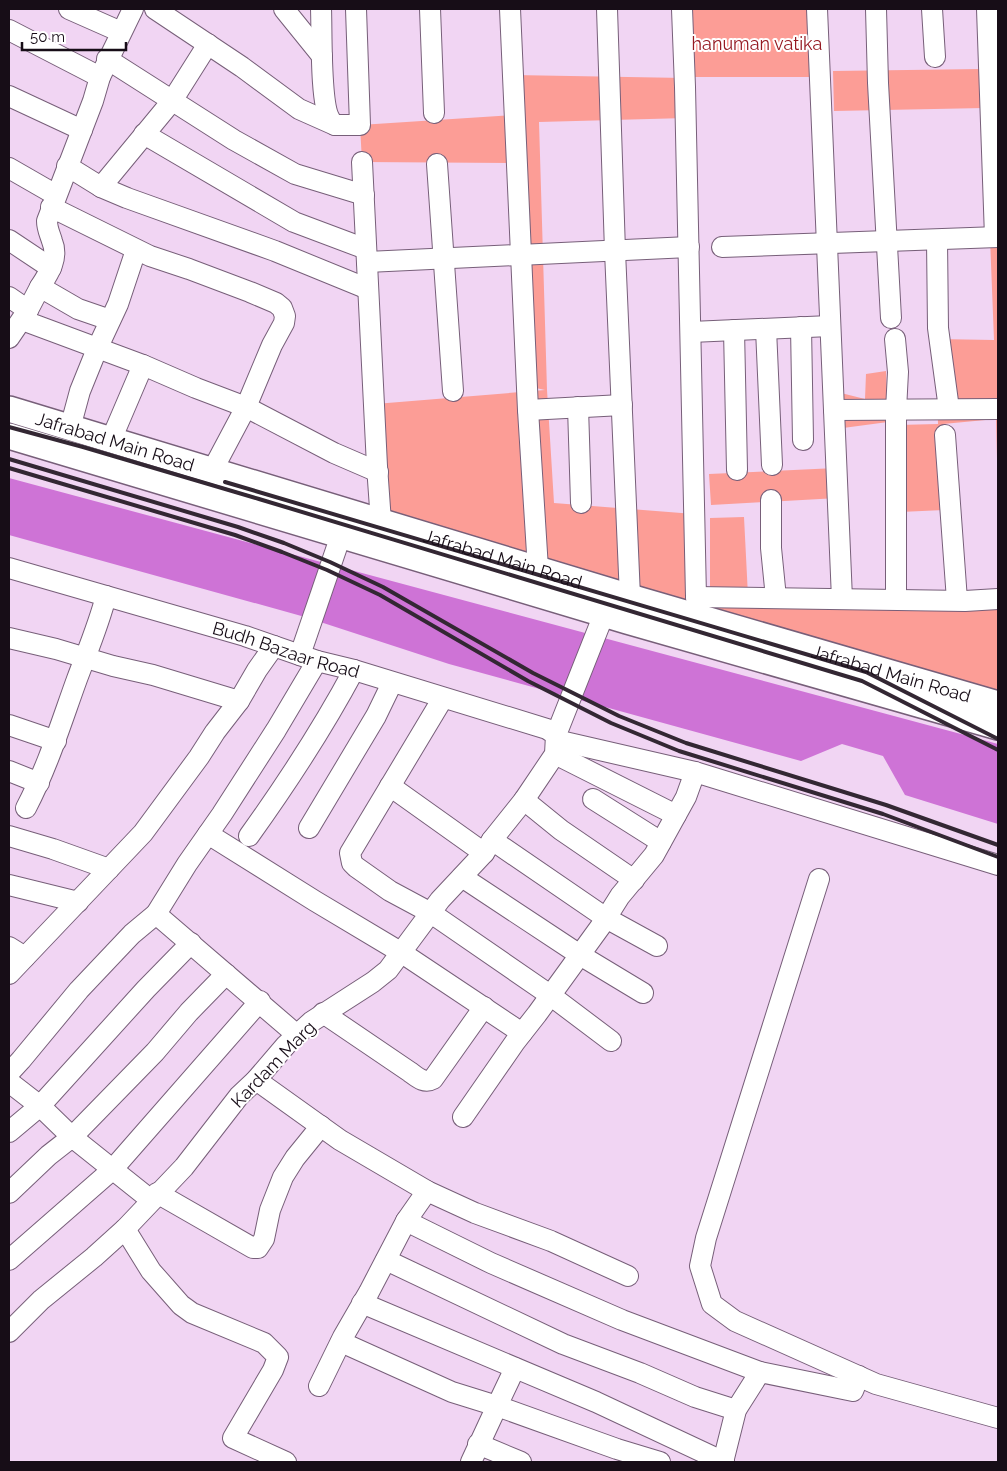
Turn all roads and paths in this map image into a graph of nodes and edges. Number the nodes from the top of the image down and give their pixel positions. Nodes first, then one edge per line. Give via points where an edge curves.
1 (69, 9) edge
2 (133, 9) edge
3 (155, 9) edge
4 (284, 9) edge
5 (321, 9) edge
6 (356, 9) edge
7 (430, 9) edge
8 (510, 9) edge
9 (607, 9) edge
10 (682, 9) edge
11 (817, 9) edge
12 (876, 9) edge
13 (932, 9) edge
14 (987, 9) edge
15 (9, 30) edge
16 (121, 32) junction
17 (208, 44) junction
18 (322, 56) junction
19 (934, 57) dead end
20 (104, 68) junction
21 (9, 96) edge
22 (172, 101) junction
23 (434, 113) dead end
24 (335, 125) junction
25 (82, 130) junction
26 (994, 131) edge
27 (144, 134) junction
28 (362, 162) dead end
29 (437, 164) dead end
30 (67, 166) junction
31 (9, 168) edge
32 (101, 187) junction
33 (364, 195) junction
34 (54, 201) junction
35 (996, 237) edge
36 (9, 240) edge
37 (937, 240) junction
38 (887, 242) junction
39 (827, 245) junction
40 (689, 247) junction
41 (722, 247) dead end
42 (136, 250) junction
43 (615, 251) junction
44 (366, 255) junction
45 (521, 255) junction
46 (445, 259) junction
47 (51, 268) junction
48 (40, 287) junction
49 (368, 289) junction
50 (9, 297) edge
51 (25, 315) junction
52 (891, 318) dead end
53 (110, 320) junction
54 (830, 326) junction
55 (801, 327) junction
56 (766, 329) junction
57 (734, 330) junction
58 (691, 332) junction
59 (9, 338) edge
60 (895, 339) dead end
61 (96, 349) junction
62 (143, 366) junction
63 (453, 390) dead end
64 (622, 405) junction
65 (578, 407) junction
66 (246, 408) junction
67 (949, 409) junction
68 (998, 409) edge
69 (9, 410) edge
70 (528, 410) junction
71 (834, 410) junction
72 (896, 410) junction
73 (70, 428) junction
74 (944, 435) dead end
75 (9, 436) edge
76 (111, 440) junction
77 (803, 440) dead end
78 (772, 465) dead end
79 (738, 470) dead end
80 (212, 471) junction
81 (378, 472) junction
82 (771, 500) dead end
83 (581, 502) dead end
84 (381, 522) junction
85 (341, 535) junction
86 (9, 568) edge
87 (538, 569) junction
88 (106, 596) junction
89 (630, 597) junction
90 (776, 598) junction
91 (842, 599) junction
92 (896, 599) junction
93 (998, 599) edge
94 (957, 600) junction
95 (604, 614) junction
96 (697, 618) junction
97 (9, 638) edge
98 (274, 646) junction
99 (84, 658) junction
100 (308, 658) junction
101 (354, 670) junction
102 (392, 683) junction
103 (443, 698) junction
104 (239, 701) junction
105 (998, 704) edge
106 (9, 725) edge
107 (998, 727) edge
108 (56, 741) junction
109 (556, 743) junction
110 (9, 771) edge
111 (695, 772) junction
112 (39, 783) junction
113 (390, 786) junction
114 (593, 799) dead end
115 (524, 800) junction
116 (26, 808) dead end
117 (676, 815) junction
118 (309, 828) dead end
119 (208, 834) junction
120 (9, 836) edge
121 (248, 836) dead end
122 (661, 842) junction
123 (488, 847) junction
124 (998, 865) edge
125 (109, 869) junction
126 (462, 877) junction
127 (819, 879) dead end
128 (634, 880) junction
129 (9, 885) edge
130 (78, 902) junction
131 (431, 913) junction
132 (156, 914) junction
133 (606, 918) junction
134 (191, 942) junction
135 (657, 946) dead end
136 (17, 952) edge
137 (402, 953) junction
138 (580, 955) junction
139 (9, 974) edge
140 (226, 974) junction
141 (642, 993) dead end
142 (550, 996) junction
143 (260, 1001) junction
144 (484, 1007) junction
145 (323, 1014) junction
146 (522, 1032) junction
147 (296, 1034) junction
148 (611, 1041) dead end
149 (9, 1073) edge
150 (256, 1080) junction
151 (9, 1082) edge
152 (40, 1106) junction
153 (463, 1117) dead end
154 (320, 1126) junction
155 (9, 1132) edge
156 (72, 1137) junction
157 (112, 1170) junction
158 (427, 1190) junction
159 (9, 1193) edge
160 (154, 1197) junction
161 (406, 1220) junction
162 (125, 1229) junction
163 (9, 1260) edge
164 (386, 1260) junction
165 (628, 1276) dead end
166 (362, 1303) junction
167 (9, 1332) edge
168 (341, 1342) junction
169 (515, 1368) junction
170 (760, 1372) junction
171 (859, 1376) junction
172 (319, 1386) dead end
173 (497, 1406) junction
174 (736, 1410) junction
175 (998, 1418) edge
176 (474, 1453) edge
177 (286, 1462) edge
178 (521, 1462) edge
179 (660, 1462) edge
180 (724, 1462) edge

1 - 16 street
2 - 16 street
3 - 17 street
4 - 18 street
5 - 18 street
6 - 24 street via 360,125
7 - 23 street
8 - 45 street
9 - 43 street
10 - 40 street
11 - 39 street
12 - 38 street
13 - 19 street
14 - 26 street
15 - 20 street
16 - 20 street
17 - 22 street
17 - 24 street via 299,109
18 - 24 street via 326,108
20 - 22 street
20 - 25 street
21 - 25 street
22 - 27 street
22 - 33 street via 295,174
25 - 30 street
26 - 35 street
27 - 32 street
27 - 44 street via 294,222
28 - 33 street
29 - 46 street
30 - 32 street
30 - 34 street
31 - 34 street
32 - 49 street
33 - 44 street
34 - 42 street
34 - 47 street via 47,221 54,253
35 - 37 street
36 - 47 street
37 - 38 street
37 - 67 street via 938,328
38 - 39 street
38 - 52 street
39 - 41 street
39 - 54 street
40 - 43 street
40 - 58 street
42 - 53 street
42 - 66 street via 250,292 282,308 284,323
43 - 45 street
43 - 64 street
44 - 46 street
44 - 49 street
45 - 46 street
45 - 70 street
46 - 63 street
47 - 48 street
48 - 51 street
48 - 53 street via 78,309
49 - 81 street
50 - 51 street
51 - 59 street
51 - 61 street
53 - 61 street
54 - 55 street
54 - 71 street
55 - 56 street
55 - 77 street
56 - 57 street
56 - 78 street
57 - 58 street
57 - 79 street
58 - 96 street
60 - 72 street via 898,372
61 - 62 street
61 - 73 street
62 - 66 street
62 - 76 street
64 - 65 street
64 - 89 street
65 - 70 street
65 - 83 street
66 - 80 street
66 - 81 street
67 - 68 street
67 - 72 street
69 - 73 main road, Jafrabad Main Road
70 - 87 street
71 - 72 street
71 - 91 street
72 - 92 street
73 - 76 main road, Jafrabad Main Road
74 - 94 street
75 - 85 main road, Jafrabad Main Road
76 - 80 main road, Jafrabad Main Road
80 - 84 main road, Jafrabad Main Road
81 - 84 street
82 - 90 street
84 - 87 main road, Jafrabad Main Road
85 - 95 main road, Jafrabad Main Road
85 - 100 street via 309,627
86 - 88 street, Budh Bazaar Road
87 - 89 main road, Jafrabad Main Road
88 - 98 street, Budh Bazaar Road
88 - 99 street
89 - 96 main road, Jafrabad Main Road
90 - 91 street
90 - 96 street
91 - 92 street
92 - 94 street
93 - 94 street
95 - 96 main road, Jafrabad Main Road
95 - 109 street, Kardam Marg
96 - 105 main road, Jafrabad Main Road
96 - 107 main road, Jafrabad Main Road
97 - 99 street
98 - 100 street, Budh Bazaar Road
98 - 104 street
99 - 104 street
99 - 108 street
100 - 101 street, Budh Bazaar Road
100 - 119 street via 276,730
101 - 102 street, Budh Bazaar Road
101 - 121 street via 282,790
102 - 103 street, Budh Bazaar Road
102 - 118 street via 376,716
103 - 109 street, Budh Bazaar Road via 547,729
103 - 113 street
104 - 125 street via 143,833
106 - 108 street
108 - 112 street
109 - 111 street
109 - 115 street, Kardam Marg
109 - 117 street
110 - 112 street
111 - 117 street
111 - 124 street
112 - 116 street
113 - 123 street
113 - 131 street via 350,852 352,863
114 - 122 street
115 - 123 street, Kardam Marg
115 - 128 street
117 - 122 street
119 - 132 street
119 - 137 street
120 - 125 street
122 - 128 street
123 - 126 street, Kardam Marg
123 - 133 street
125 - 130 street
126 - 131 street, Kardam Marg
126 - 138 street
127 - 171 street via 700,1266 712,1304 735,1321
128 - 133 street
129 - 130 street
130 - 136 street
131 - 137 street, Kardam Marg
131 - 142 street
132 - 134 street
132 - 149 street via 132,934 79,990
133 - 135 street
133 - 138 street
134 - 140 street
134 - 152 street
136 - 139 street
137 - 144 street
137 - 145 street, Kardam Marg via 373,982
138 - 141 street
138 - 142 street
140 - 143 street
140 - 156 street
142 - 146 street
142 - 148 street
143 - 147 street
143 - 157 street
144 - 145 street via 429,1082
144 - 146 street
145 - 147 street, Kardam Marg
146 - 153 street
147 - 150 street, Kardam Marg
150 - 154 street
150 - 160 street, Kardam Marg via 239,1096 184,1167
151 - 152 street
152 - 155 street
152 - 156 street
154 - 158 street
154 - 160 street via 283,1177 270,1210 264,1239 258,1248
156 - 157 street
156 - 159 street
157 - 160 street
157 - 163 street
158 - 161 street
158 - 165 street
160 - 162 street, Kardam Marg
161 - 164 street
161 - 170 street via 491,1263 622,1320
162 - 167 street, Kardam Marg via 41,1300
162 - 177 street via 151,1271 180,1305 264,1343 278,1357 232,1438
164 - 166 street
164 - 174 street via 563,1344
166 - 168 street
166 - 169 street
168 - 172 street
168 - 173 street via 452,1392
169 - 173 street
169 - 180 street
170 - 171 street via 853,1390
170 - 174 street
171 - 175 street via 876,1384
173 - 176 street
173 - 179 street
174 - 180 street
176 - 178 street

